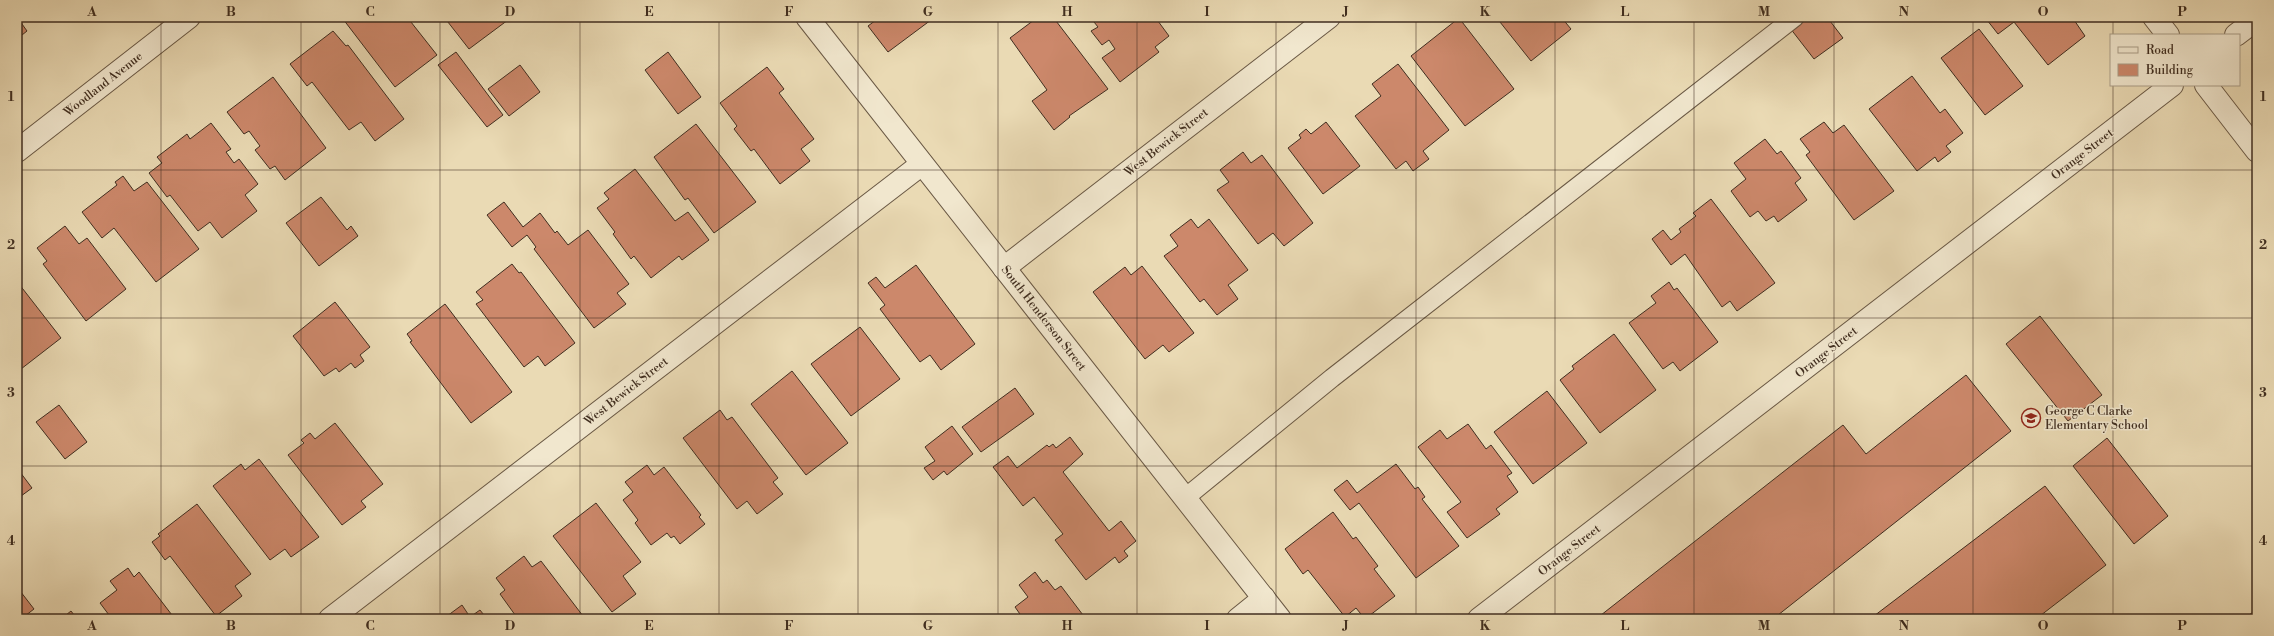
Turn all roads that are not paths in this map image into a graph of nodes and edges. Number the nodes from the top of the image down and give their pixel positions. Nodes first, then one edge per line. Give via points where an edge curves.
1 (189, 17) edge
2 (807, 17) edge
3 (1329, 17) edge
4 (1795, 17) edge
5 (2154, 17) edge
6 (2257, 19) edge
7 (2167, 34) edge
8 (2237, 34) edge
9 (2171, 86) edge
10 (2207, 86) edge
11 (17, 151) edge
12 (2257, 151) edge
13 (922, 164) junction
14 (1004, 268) junction
15 (1185, 498) junction
16 (1264, 598) junction
17 (330, 619) edge
18 (1238, 619) edge
19 (1280, 619) edge
20 (1479, 619) edge

1 - 11 street, Woodland Avenue
2 - 13 street, South Henderson Street
3 - 14 street, West Bewick Street
4 - 15 lane via 1332,378
5 - 7 street
6 - 8 street
9 - 20 street, Orange Street
10 - 12 street
13 - 14 street, South Henderson Street
13 - 17 street, West Bewick Street
14 - 15 street, South Henderson Street
15 - 16 street, South Henderson Street
16 - 18 street
16 - 19 street, South Henderson Street

